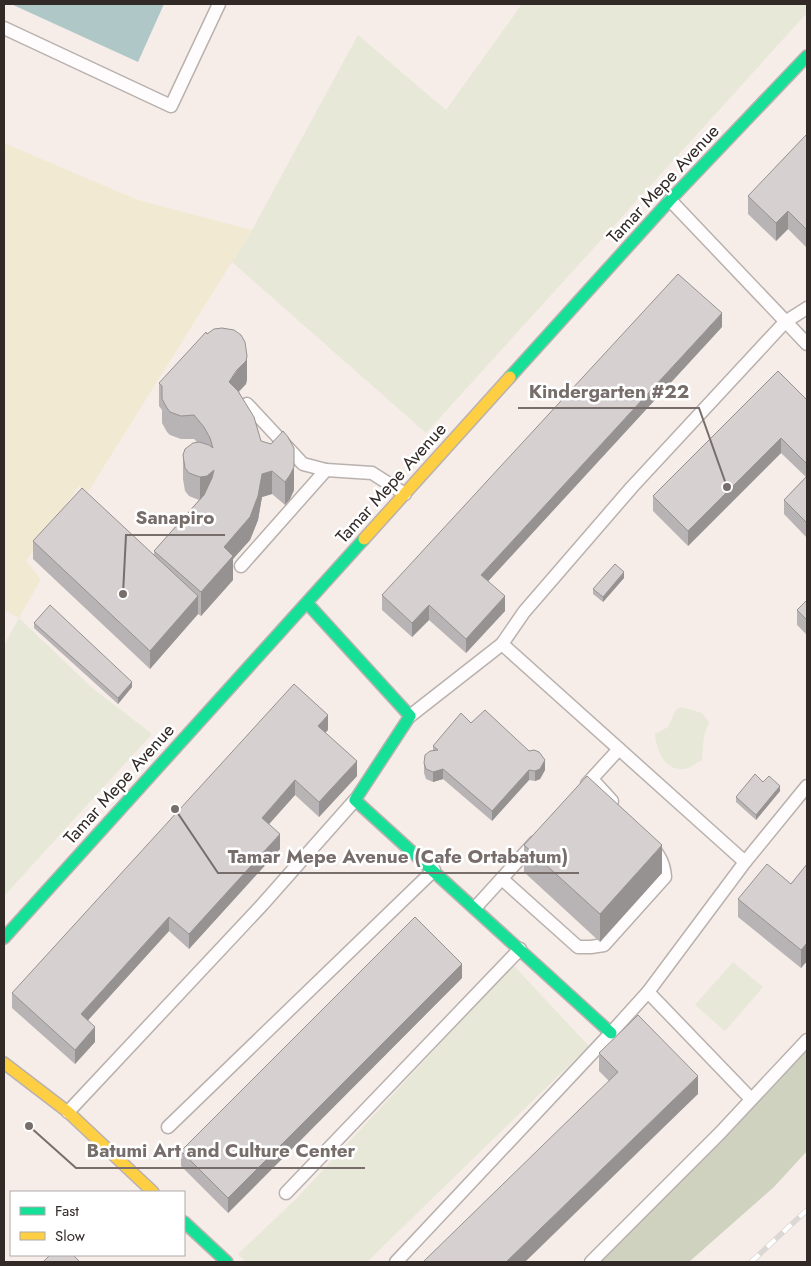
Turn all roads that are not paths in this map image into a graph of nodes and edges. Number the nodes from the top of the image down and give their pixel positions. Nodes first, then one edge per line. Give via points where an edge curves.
1 (219, 4) edge
2 (4, 28) edge
3 (807, 56) edge
4 (670, 200) junction
5 (807, 308) edge
6 (785, 322) junction
7 (807, 344) edge
8 (247, 404) edge
9 (326, 470) junction
10 (405, 494) junction
11 (241, 566) dead end
12 (307, 603) junction
13 (502, 644) junction
14 (410, 716) junction
15 (619, 749) junction
16 (592, 779) junction
17 (807, 786) edge
18 (579, 793) edge
19 (355, 800) junction
20 (623, 814) edge
21 (642, 835) edge
22 (540, 836) edge
23 (745, 862) junction
24 (434, 870) junction
25 (502, 879) junction
26 (475, 908) junction
27 (4, 938) edge
28 (520, 949) junction
29 (648, 992) junction
30 (612, 1033) junction
31 (807, 1040) edge
32 (4, 1063) edge
33 (751, 1099) junction
34 (68, 1112) junction
35 (168, 1127) dead end
36 (152, 1191) edge
37 (286, 1193) dead end
38 (185, 1223) edge
39 (227, 1262) edge
40 (396, 1262) edge
41 (591, 1262) edge

1 - 2 lane via 171,106
3 - 4 main road, Tamar Mepe Avenue
4 - 6 lane
4 - 10 main road, Tamar Mepe Avenue
5 - 6 lane
6 - 7 lane
6 - 13 lane via 626,495 524,612
8 - 9 lane via 302,464
9 - 10 lane via 372,473
9 - 11 lane
10 - 12 main road, Tamar Mepe Avenue
12 - 14 main road
12 - 27 main road, Tamar Mepe Avenue
13 - 14 lane
13 - 15 lane
14 - 19 main road
15 - 16 lane
15 - 23 lane
16 - 18 lane
16 - 20 lane
17 - 23 lane
19 - 24 main road
19 - 34 lane via 262,905
21 - 25 lane via 660,857 665,877 604,945 578,947
22 - 25 lane
23 - 29 lane
24 - 26 main road
24 - 35 lane
25 - 26 lane
26 - 28 main road
28 - 30 main road
28 - 37 lane
29 - 30 lane
29 - 33 lane
30 - 40 lane
31 - 33 lane
32 - 34 main road
33 - 41 lane
34 - 36 main road
38 - 39 main road

